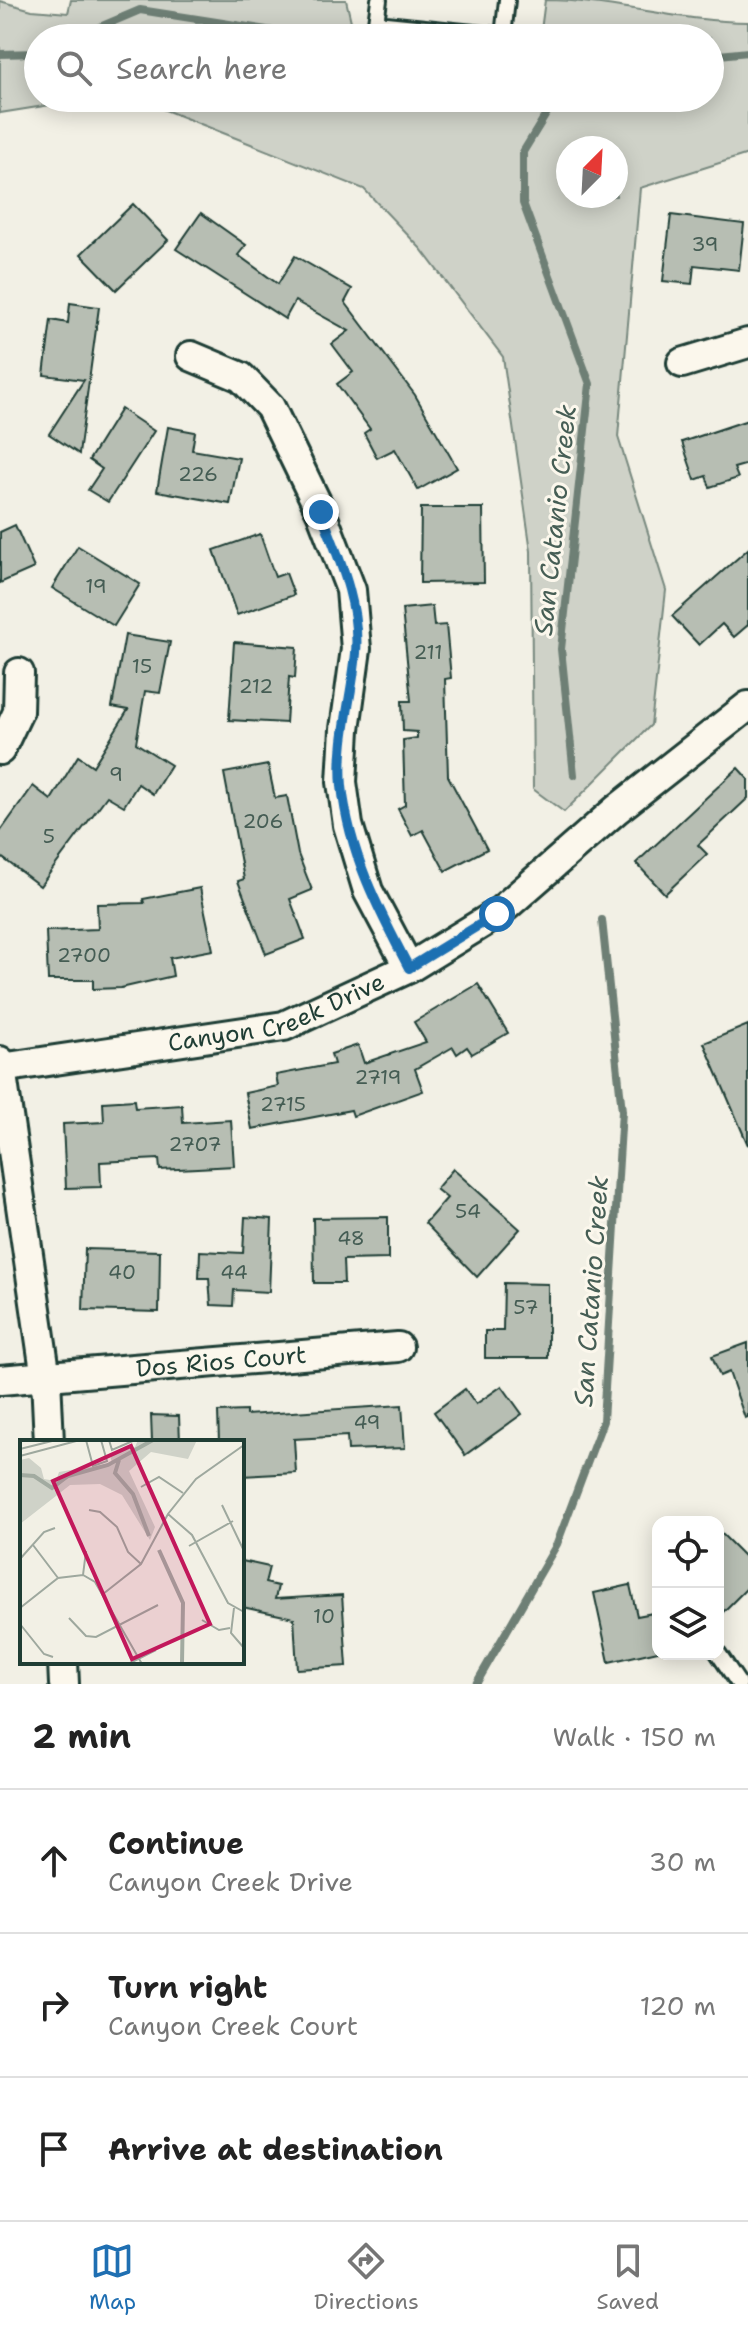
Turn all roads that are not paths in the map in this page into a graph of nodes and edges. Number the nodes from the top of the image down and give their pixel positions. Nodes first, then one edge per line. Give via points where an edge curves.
1 (379, 0) edge
2 (507, 0) edge
3 (386, 24) edge
4 (504, 24) edge
5 (748, 343) edge
6 (191, 356) dead end
7 (682, 363) dead end
8 (19, 673) dead end
9 (748, 706) edge
10 (0, 750) edge
11 (409, 968) junction
12 (1, 1064) edge
13 (398, 1347) dead end
14 (46, 1378) junction
15 (0, 1380) edge
16 (49, 1440) edge
17 (723, 1660) edge
18 (63, 1664) edge
19 (64, 1684) edge
20 (739, 1684) edge

1 - 3 lane via 376,23
2 - 4 lane
5 - 7 street
6 - 11 street via 241,377 270,407 321,512 351,590 356,649 342,782 348,825 368,891
8 - 10 street via 18,712
9 - 11 street, Canyon Creek Drive via 616,810 497,914
11 - 12 street, Canyon Creek Drive via 284,1026
12 - 14 street
13 - 14 street, Dos Rios Court
14 - 15 street, Dos Rios Court
14 - 16 street
17 - 20 lane
18 - 19 street

